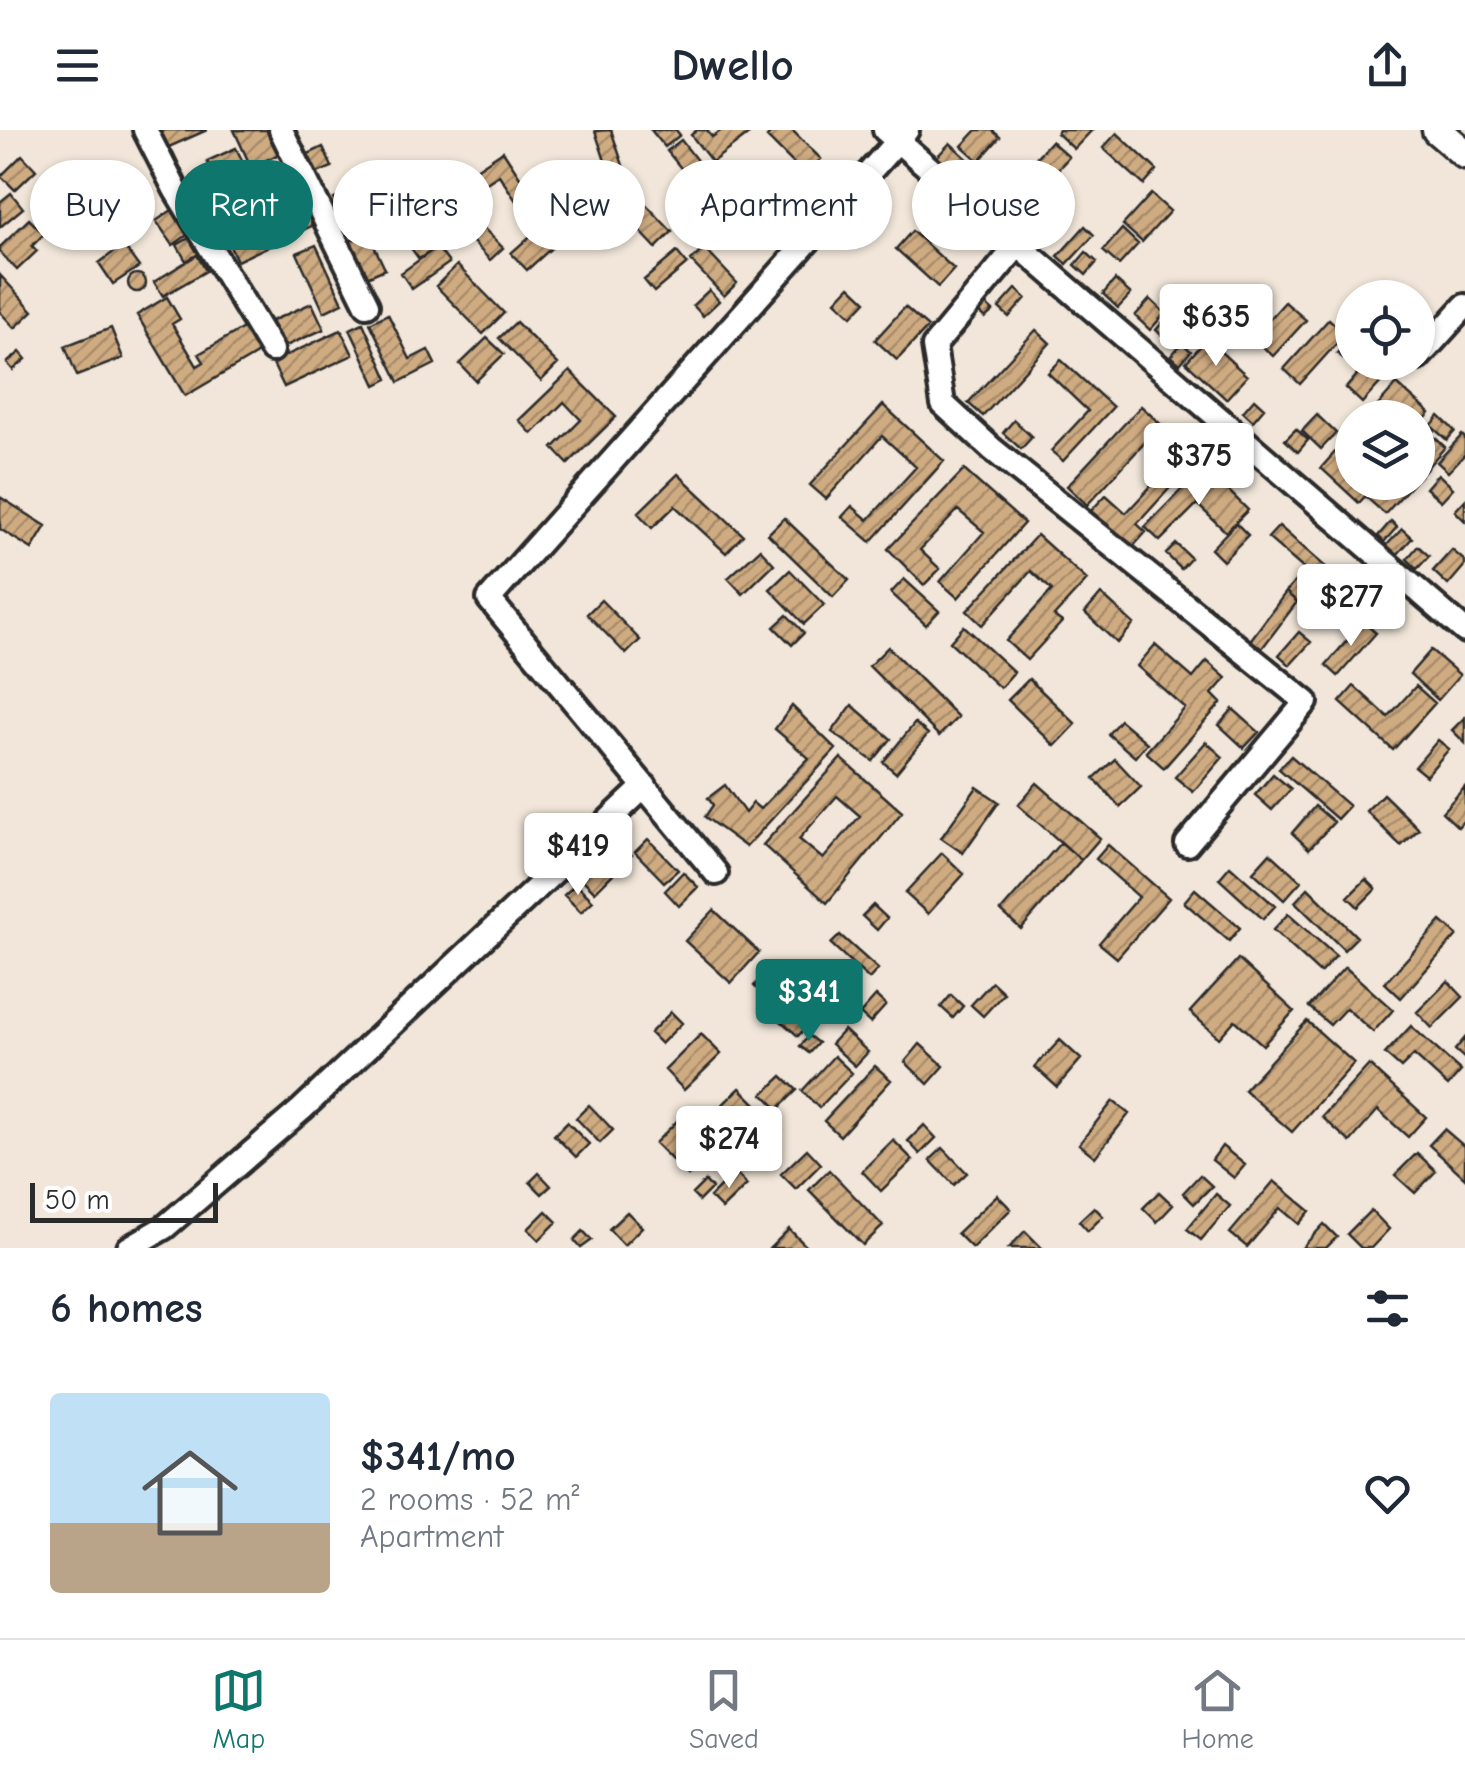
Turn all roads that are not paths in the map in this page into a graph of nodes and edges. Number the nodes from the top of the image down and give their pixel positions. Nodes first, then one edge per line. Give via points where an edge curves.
1 (145, 130) edge
2 (281, 130) edge
3 (1437, 130) edge
4 (896, 134) edge
5 (1465, 154) edge
6 (924, 160) edge
7 (1014, 250) edge
8 (1022, 250) edge
9 (368, 305) dead end
10 (1465, 306) edge
11 (1435, 339) edge
12 (272, 350) dead end
13 (1465, 631) edge
14 (645, 786) junction
15 (1187, 844) dead end
16 (716, 873) dead end
17 (129, 1248) edge

1 - 12 street
2 - 9 street
3 - 5 street
4 - 6 street
4 - 14 street via 490,599
7 - 15 street via 934,346 943,404 1306,702
8 - 13 street
10 - 11 street
14 - 16 street
14 - 17 street via 302,1109 165,1227

